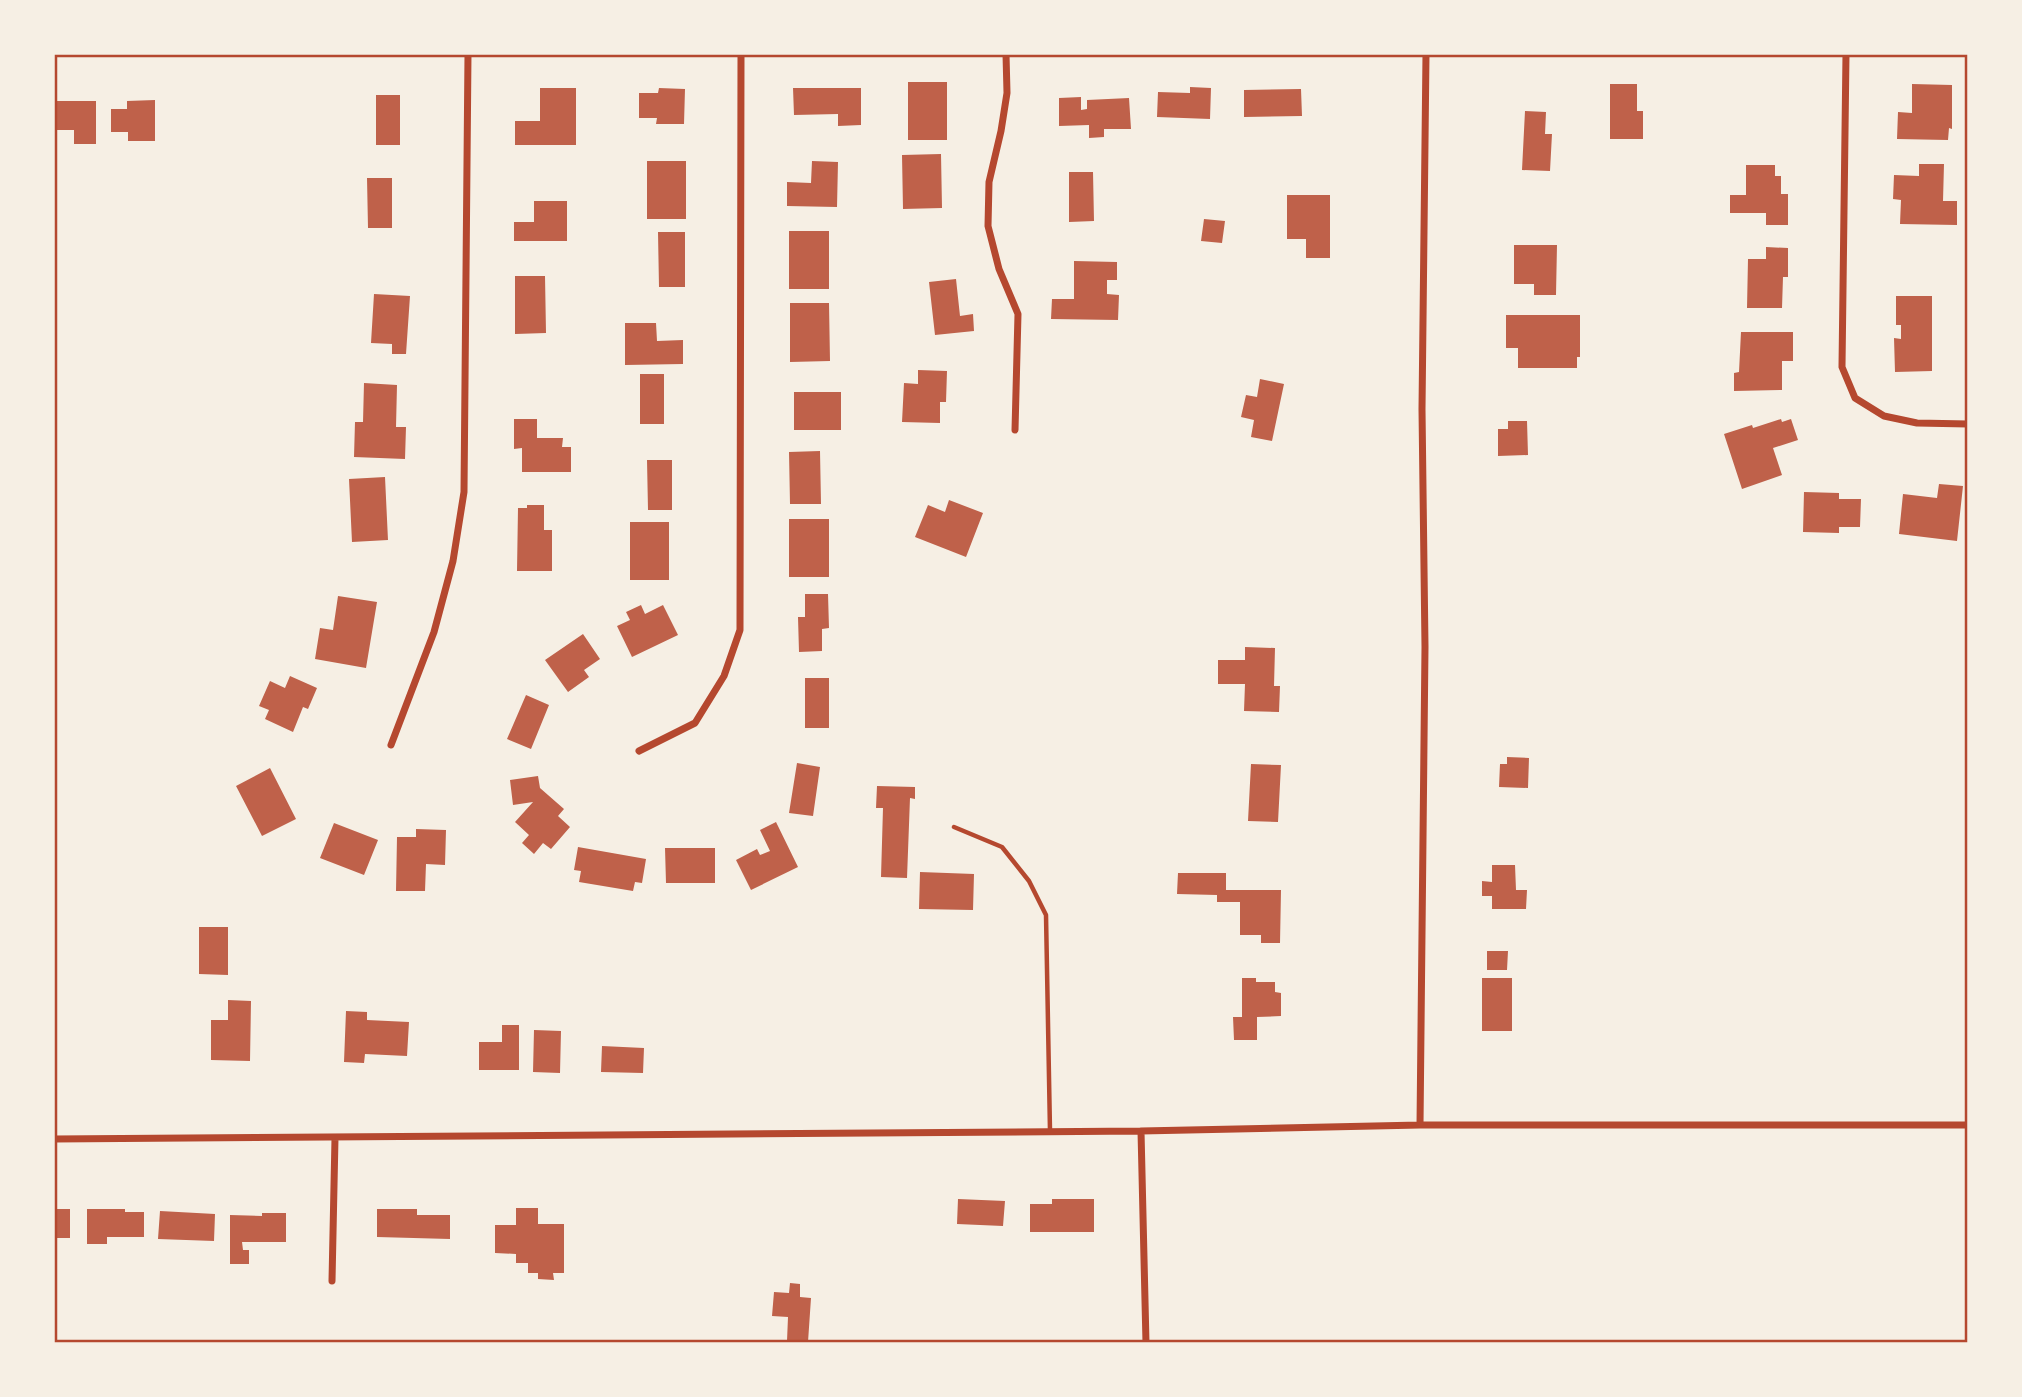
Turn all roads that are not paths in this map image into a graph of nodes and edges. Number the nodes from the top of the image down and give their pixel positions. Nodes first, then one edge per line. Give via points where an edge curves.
1 (468, 54) edge
2 (741, 54) edge
3 (1006, 54) edge
4 (1426, 54) edge
5 (1846, 54) edge
6 (1968, 424) edge
7 (1015, 430) dead end
8 (391, 745) dead end
9 (639, 751) dead end
10 (954, 827) dead end
11 (1420, 1125) junction
12 (1968, 1125) edge
13 (1141, 1131) junction
14 (1050, 1132) junction
15 (335, 1138) junction
16 (54, 1139) edge
17 (332, 1281) dead end
18 (1146, 1343) edge

1 - 8 street via 464,492 453,561 434,632
2 - 9 street via 740,630 724,676 695,723
3 - 7 street via 1006,93 989,182 988,226 1018,314
4 - 11 street
5 - 6 street via 1842,367 1855,398 1884,416 1917,424
10 - 14 lane via 1002,847 1029,881 1046,915
11 - 12 street
11 - 13 street
13 - 14 street
13 - 18 street
14 - 15 street
15 - 16 street
15 - 17 street

